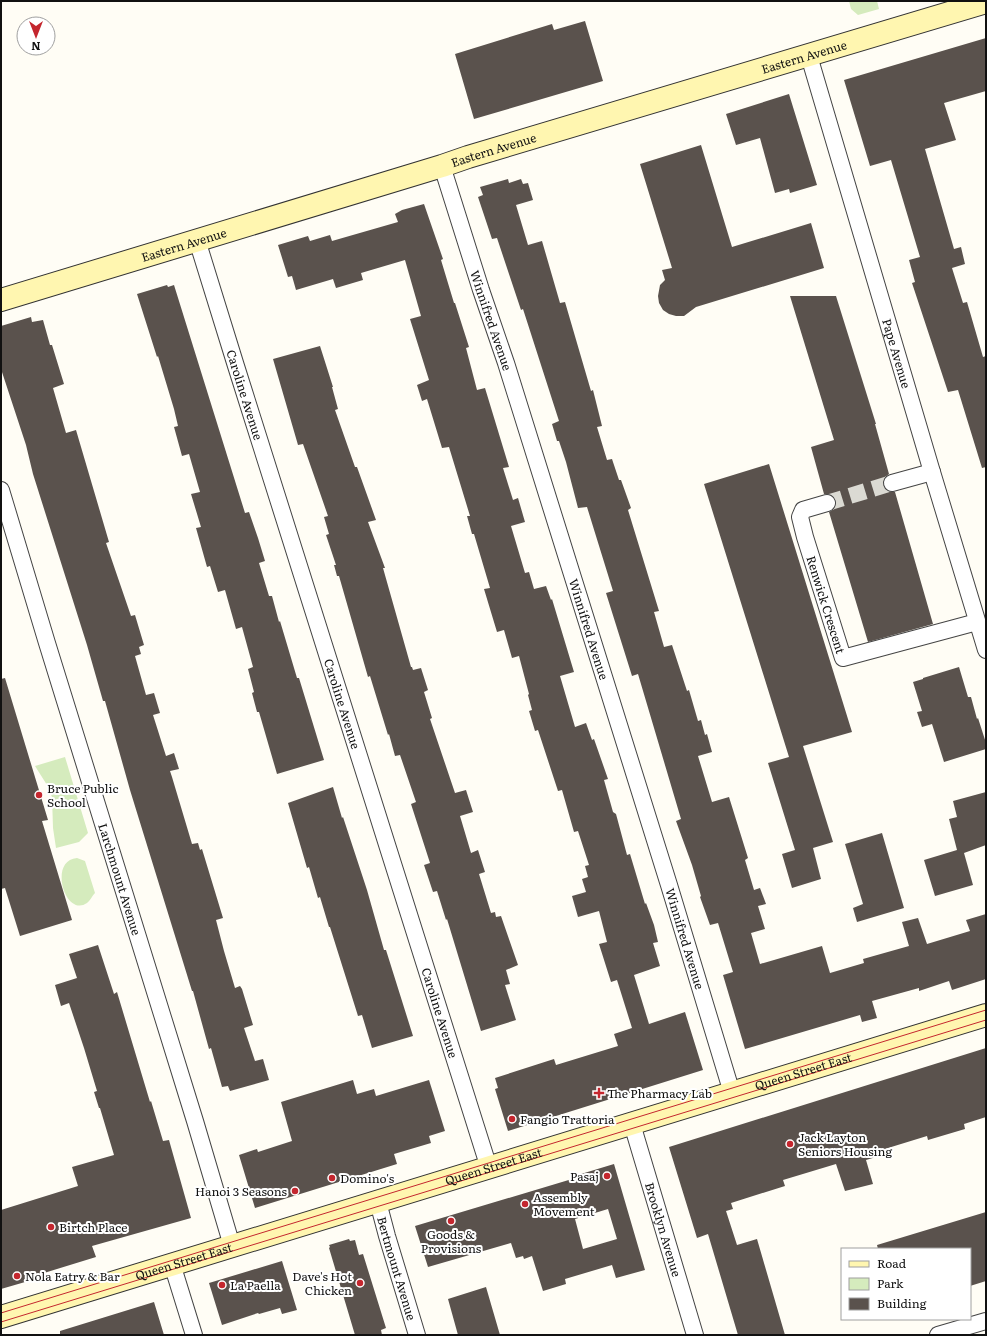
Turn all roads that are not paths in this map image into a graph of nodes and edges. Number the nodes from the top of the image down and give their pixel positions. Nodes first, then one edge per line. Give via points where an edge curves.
1 (986, 2) edge
2 (810, 56) junction
3 (442, 166) junction
4 (197, 240) junction
5 (1, 300) edge
6 (932, 472) junction
7 (892, 483) tunnel mouth
8 (1, 490) edge
9 (826, 503) tunnel mouth
10 (977, 622) junction
11 (986, 650) edge
12 (986, 1015) edge
13 (732, 1093) junction
14 (632, 1124) junction
15 (489, 1168) junction
16 (378, 1202) junction
17 (232, 1246) junction
18 (172, 1264) junction
19 (1, 1317) edge
20 (986, 1321) edge
21 (194, 1335) edge
22 (417, 1335) edge
23 (695, 1335) edge
24 (938, 1335) edge

1 - 2 main road, Eastern Avenue
2 - 3 main road, Eastern Avenue
2 - 6 street, Pape Avenue
3 - 4 main road, Eastern Avenue
3 - 13 street, Winnifred Avenue via 509,371
4 - 5 main road, Eastern Avenue
4 - 15 street, Caroline Avenue
6 - 7 street
6 - 10 street, Pape Avenue
8 - 17 street, Larchmount Avenue
9 - 10 street, Renwick Crescent via 803,510 800,517 843,658
10 - 11 street, Pape Avenue
12 - 13 main road, Queen Street East
13 - 14 main road, Queen Street East
14 - 15 main road, Queen Street East
14 - 23 street, Brooklyn Avenue
15 - 16 main road, Queen Street East
16 - 17 main road, Queen Street East
16 - 22 street, Bertmount Avenue
17 - 18 main road, Queen Street East
18 - 19 main road, Queen Street East
18 - 21 street
20 - 24 street

